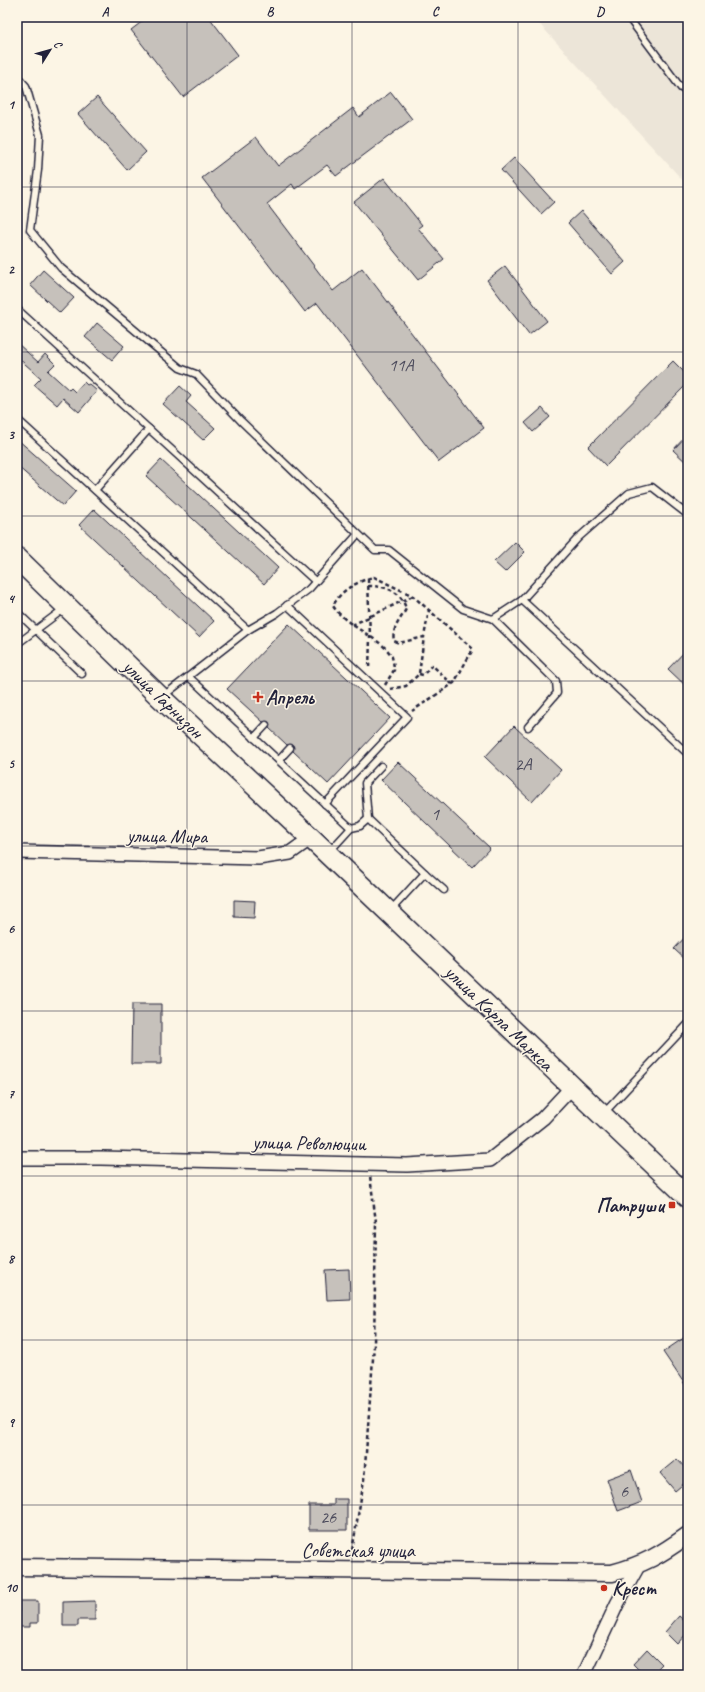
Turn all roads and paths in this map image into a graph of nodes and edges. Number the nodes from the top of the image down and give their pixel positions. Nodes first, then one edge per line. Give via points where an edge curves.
1 (628, 17) edge
2 (17, 76) edge
3 (688, 92) edge
4 (17, 309) edge
5 (17, 418) edge
6 (149, 430) junction
7 (95, 490) junction
8 (688, 515) edge
9 (358, 534) junction
10 (17, 558) edge
11 (368, 579) junction
12 (315, 581) junction
13 (368, 586) junction
14 (413, 596) junction
15 (404, 600) junction
16 (522, 600) junction
17 (287, 605) junction
18 (67, 606) junction
19 (429, 610) junction
20 (17, 612) edge
21 (369, 617) junction
22 (493, 619) junction
23 (352, 625) junction
24 (35, 630) junction
25 (248, 630) junction
26 (370, 637) junction
27 (424, 637) junction
28 (17, 644) edge
29 (82, 674) dead end
30 (419, 674) junction
31 (189, 677) junction
32 (369, 682) junction
33 (452, 684) junction
34 (382, 692) junction
35 (161, 698) junction
36 (404, 715) junction
37 (266, 725) dead end
38 (528, 727) dead end
39 (254, 738) junction
40 (290, 748) dead end
41 (688, 754) edge
42 (278, 760) junction
43 (381, 766) dead end
44 (326, 804) junction
45 (368, 818) junction
46 (351, 828) junction
47 (311, 838) junction
48 (17, 852) edge
49 (328, 853) junction
50 (425, 874) junction
51 (444, 890) dead end
52 (389, 912) junction
53 (688, 1024) edge
54 (572, 1087) junction
55 (602, 1116) junction
56 (17, 1158) edge
57 (369, 1164) junction
58 (688, 1197) edge
59 (688, 1535) edge
60 (638, 1566) junction
61 (17, 1567) edge
62 (348, 1572) junction
63 (584, 1675) edge

1 - 3 lane via 681,88
2 - 9 lane via 26,86 40,135 30,230 61,268 180,368 196,374
4 - 6 lane
5 - 7 lane
6 - 7 lane
6 - 12 lane
7 - 25 lane
8 - 16 lane via 652,487 629,493 578,538
9 - 12 lane
9 - 22 lane via 375,550 389,550 463,609
10 - 18 main road, улица Гарнизон
11 - 13 path
11 - 14 path via 374,577
11 - 23 path via 344,591 333,606
12 - 17 lane
13 - 15 path via 390,588
13 - 21 path
14 - 15 path
14 - 19 path
15 - 21 path
15 - 27 path via 406,609 394,630 394,641 399,643
16 - 22 lane
16 - 41 lane
17 - 25 lane
17 - 32 lane
18 - 24 lane
18 - 35 main road, улица Гарнизон
19 - 27 path
19 - 33 path via 473,650
20 - 24 lane
21 - 23 path
21 - 26 path
22 - 38 lane via 556,681 557,693
23 - 26 path
24 - 28 lane
24 - 29 lane
25 - 31 lane
26 - 32 path
26 - 34 path via 380,643 391,657 394,670
27 - 30 path
30 - 33 path via 423,675 432,665
30 - 34 path via 406,686
31 - 35 lane
31 - 39 lane
32 - 34 lane
33 - 36 path
34 - 36 lane
35 - 47 main road, улица Гарнизон
36 - 44 lane via 407,717
37 - 39 lane
39 - 42 lane
40 - 42 lane
42 - 44 lane
43 - 45 lane via 365,782
44 - 46 lane
45 - 46 lane via 360,826
45 - 50 lane
46 - 49 lane
47 - 48 street, улица Мира via 290,853 258,858
47 - 49 main road, улица Карла Маркса
49 - 52 main road, улица Карла Маркса
50 - 51 lane
50 - 52 lane
52 - 54 main road, улица Карла Маркса
53 - 55 lane
54 - 55 main road, улица Карла Маркса
54 - 57 street, улица Революции via 543,1118 490,1160 406,1165
55 - 58 main road, улица Карла Маркса
56 - 57 street, улица Революции
57 - 62 path via 376,1222 374,1345 364,1480
59 - 60 street, Советская улица via 663,1553
60 - 62 street, Советская улица via 612,1573
60 - 63 street
61 - 62 street, Советская улица

